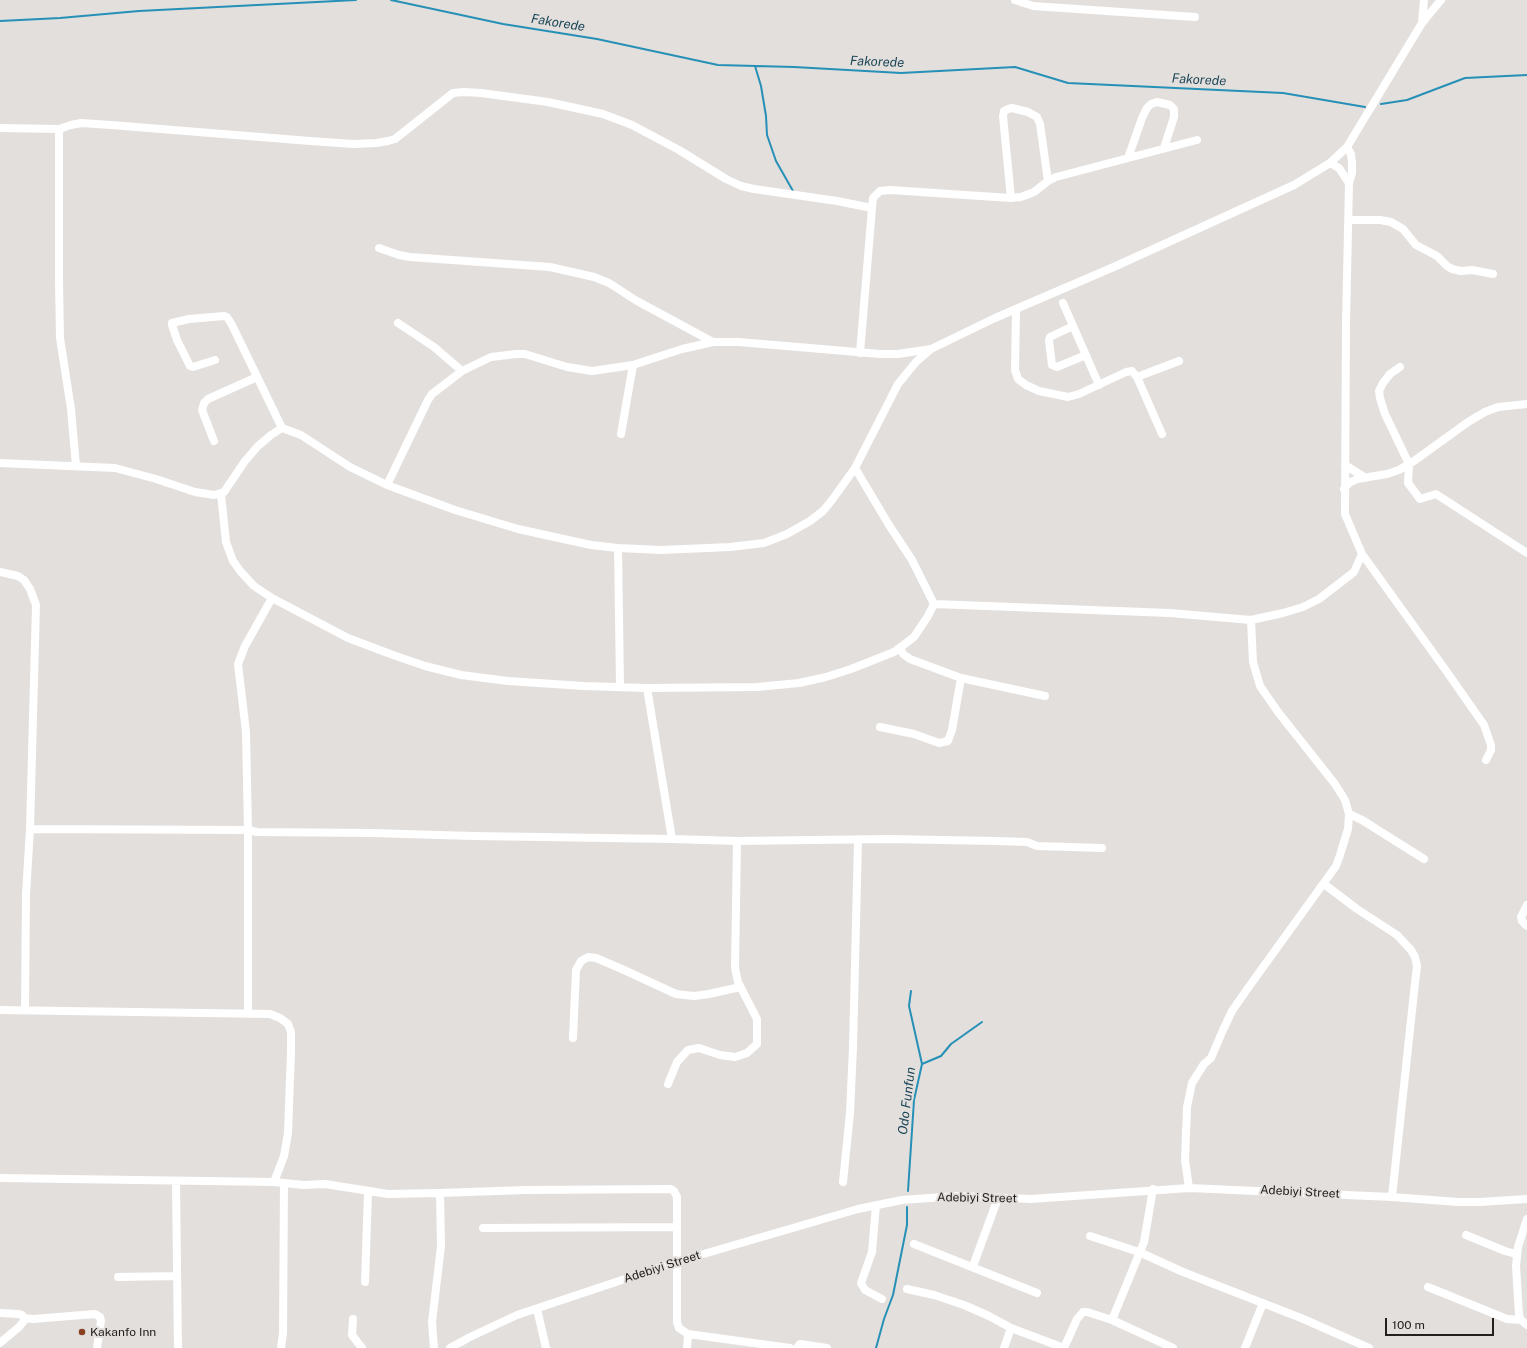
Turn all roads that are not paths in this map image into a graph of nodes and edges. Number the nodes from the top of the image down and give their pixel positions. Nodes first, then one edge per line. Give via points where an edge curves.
1 (1015, 0) edge
2 (1424, 0) edge
3 (1441, 0) edge
4 (1195, 17) dead end
5 (1422, 23) junction
6 (0, 128) edge
7 (59, 129) junction
8 (1197, 140) dead end
9 (1347, 147) junction
10 (1164, 148) junction
11 (1128, 158) junction
12 (1330, 163) junction
13 (1048, 181) junction
14 (1349, 183) junction
15 (1011, 198) junction
16 (872, 208) junction
17 (1349, 220) junction
18 (379, 248) dead end
19 (1493, 274) dead end
20 (1063, 303) dead end
21 (1016, 309) junction
22 (398, 323) dead end
23 (1074, 326) junction
24 (713, 342) junction
25 (932, 349) junction
26 (860, 353) junction
27 (1086, 355) junction
28 (215, 360) dead end
29 (1179, 361) dead end
30 (633, 365) junction
31 (1400, 367) dead end
32 (462, 372) junction
33 (257, 376) junction
34 (1137, 377) junction
35 (1099, 385) junction
36 (1527, 404) edge
37 (282, 428) junction
38 (621, 434) dead end
39 (1162, 434) dead end
40 (214, 441) dead end
41 (0, 463) edge
42 (1409, 464) junction
43 (1345, 465) junction
44 (76, 466) junction
45 (855, 468) junction
46 (1364, 477) junction
47 (387, 485) junction
48 (1344, 489) junction
49 (221, 494) junction
50 (618, 548) junction
51 (1527, 553) edge
52 (1362, 554) junction
53 (0, 572) edge
54 (272, 598) junction
55 (934, 604) junction
56 (1251, 620) junction
57 (900, 648) junction
58 (961, 678) junction
59 (620, 687) junction
60 (647, 688) junction
61 (1045, 696) dead end
62 (880, 728) dead end
63 (1486, 760) dead end
64 (1349, 814) junction
65 (30, 829) junction
66 (248, 830) junction
67 (672, 839) junction
68 (858, 840) junction
69 (737, 841) junction
70 (1102, 848) dead end
71 (1424, 859) dead end
72 (1324, 884) junction
73 (1527, 905) edge
74 (1527, 926) edge
75 (740, 987) junction
76 (0, 1010) edge
77 (25, 1010) junction
78 (248, 1014) junction
79 (573, 1038) dead end
80 (668, 1084) dead end
81 (0, 1178) edge
82 (176, 1181) junction
83 (274, 1182) junction
84 (843, 1182) dead end
85 (284, 1183) junction
86 (1189, 1188) junction
87 (1153, 1189) junction
88 (368, 1192) junction
89 (440, 1193) junction
90 (1392, 1196) junction
91 (998, 1198) junction
92 (1527, 1199) edge
93 (876, 1205) junction
94 (1527, 1220) edge
95 (676, 1227) junction
96 (483, 1228) dead end
97 (1466, 1235) dead end
98 (1090, 1236) dead end
99 (914, 1244) dead end
100 (1139, 1252) junction
101 (1516, 1254) junction
102 (676, 1262) junction
103 (972, 1266) junction
104 (177, 1276) junction
105 (118, 1277) dead end
106 (365, 1282) dead end
107 (1428, 1287) dead end
108 (907, 1289) dead end
109 (1037, 1293) dead end
110 (882, 1299) dead end
111 (1263, 1304) junction
112 (536, 1309) junction
113 (0, 1313) edge
114 (24, 1318) junction
115 (353, 1319) dead end
116 (1112, 1320) junction
117 (1524, 1322) edge
118 (1011, 1328) junction
119 (688, 1334) junction
120 (0, 1343) edge
121 (97, 1348) edge
122 (178, 1348) edge
123 (281, 1348) edge
124 (362, 1348) edge
125 (434, 1348) edge
126 (450, 1348) edge
127 (546, 1348) edge
128 (687, 1348) edge
129 (790, 1348) edge
130 (797, 1348) edge
131 (827, 1348) edge
132 (1004, 1348) edge
133 (1064, 1348) edge
134 (1173, 1348) edge
135 (1245, 1348) edge
136 (1369, 1348) edge

1 - 4 street via 1033,6
2 - 5 street
3 - 5 street
5 - 9 street
6 - 7 street
7 - 16 street via 80,124 111,125 354,144 376,143 395,139 453,93 480,93 548,102 603,114 632,125 741,186
7 - 44 street via 60,338 71,409
8 - 10 street
9 - 12 street
9 - 14 street via 1352,163
10 - 11 street
10 - 11 street via 1174,109 1170,105 1157,102 1147,108
11 - 13 street
12 - 14 street via 1339,168
12 - 21 street via 1294,185 1255,204
13 - 15 street via 1034,192
13 - 15 street via 1037,117 1023,110 1008,109 1004,111 1003,116
14 - 17 street
15 - 16 street via 890,190 876,194
16 - 26 street
17 - 19 street via 1391,222 1403,229 1416,244 1437,256 1452,269
17 - 43 street
18 - 24 street via 399,256 550,267 594,277
20 - 23 street
21 - 25 street
21 - 35 street via 1015,370 1018,379 1039,391 1068,397
22 - 32 street via 434,347
23 - 27 street
23 - 27 street via 1050,337 1052,365 1057,367
24 - 26 street
24 - 30 street
25 - 26 street via 898,354
25 - 45 street via 916,362 898,384
27 - 35 street
28 - 33 street via 190,366 172,323 189,319 227,317
29 - 34 street
30 - 32 street via 579,370 525,354 516,354 491,357
30 - 38 street
31 - 42 street via 1390,374 1379,391
32 - 47 street via 432,394 428,400
33 - 37 street
33 - 40 street via 208,398 204,403 202,410
34 - 35 street via 1129,371
34 - 39 street
36 - 42 street via 1498,407 1485,412
37 - 47 street via 301,435 350,467
37 - 49 street via 258,446
41 - 44 street
42 - 46 street via 1387,474
42 - 51 street via 1408,483 1420,499 1436,494
43 - 46 street
43 - 48 street
44 - 49 street via 115,468 208,495
45 - 50 street via 822,512 776,540 730,548
45 - 55 street via 912,560
46 - 48 street via 1356,479
47 - 50 street via 441,506 508,527 591,545
48 - 52 street via 1345,514
49 - 54 street via 224,531 233,560 254,586
50 - 59 street
52 - 56 street via 1354,572 1319,599 1303,607 1264,619
52 - 63 street via 1484,725 1491,745
53 - 65 street via 24,580 36,605
54 - 59 street via 348,638 425,666 461,675 508,681
54 - 66 street via 245,646 238,664 245,716
55 - 56 street via 1170,613
55 - 57 street via 914,637
56 - 64 street via 1253,662 1260,686 1335,784 1345,800
57 - 58 street via 910,659
57 - 60 street via 851,669 799,683 757,687
58 - 61 street
58 - 62 street via 948,741 938,743 914,734
59 - 60 street
60 - 67 street
64 - 71 street
64 - 72 street via 1348,829 1340,855
65 - 66 street
65 - 77 street via 26,894
66 - 67 street
66 - 78 street
67 - 69 street
68 - 69 street
68 - 70 street via 1027,842 1037,846
68 - 84 street via 853,1054
69 - 75 street via 735,968
72 - 86 street via 1232,1011 1211,1058 1192,1083 1187,1107 1185,1160
72 - 90 street via 1397,935 1411,950 1417,966
73 - 74 street via 1521,917
75 - 79 street via 694,996 676,994 603,961 588,957 581,961 576,970
75 - 80 street via 757,1019 757,1044 747,1053 735,1057 699,1048 688,1050 677,1062
76 - 77 street
77 - 78 street
78 - 83 street via 270,1014 280,1018 288,1024 291,1032 288,1133 284,1156
81 - 82 street
82 - 83 street
82 - 104 street
83 - 85 street
85 - 88 street via 304,1186 332,1184
85 - 123 street
86 - 87 street, Adebiyi Street
86 - 90 street, Adebiyi Street
87 - 91 street, Adebiyi Street via 1030,1199
87 - 100 street via 1144,1242
88 - 89 street
88 - 106 street
89 - 95 street via 668,1188 674,1191 676,1197
89 - 125 street via 441,1246 432,1322
90 - 92 street, Adebiyi Street via 1480,1202
91 - 93 street, Adebiyi Street via 950,1197 902,1200
91 - 103 street
93 - 102 street, Adebiyi Street
93 - 110 street via 872,1252 861,1283 864,1290
94 - 101 street
95 - 96 street
95 - 102 street
97 - 101 street
98 - 100 street
99 - 103 street
100 - 111 street
100 - 116 street
101 - 117 street via 1518,1309
102 - 112 street, Adebiyi Street
102 - 119 street via 677,1322 679,1328
103 - 109 street
104 - 105 street
104 - 122 street
107 - 117 street via 1506,1319
108 - 118 street via 964,1305
111 - 135 street
111 - 136 street
112 - 126 street, Adebiyi Street via 517,1315
112 - 127 street
113 - 114 street via 22,1315
114 - 120 street via 19,1327
114 - 121 street via 42,1319 95,1314 101,1321
115 - 124 street via 352,1335
116 - 133 street via 1082,1312
116 - 134 street
118 - 132 street
118 - 133 street
119 - 128 street
119 - 129 street
130 - 131 street via 800,1344

